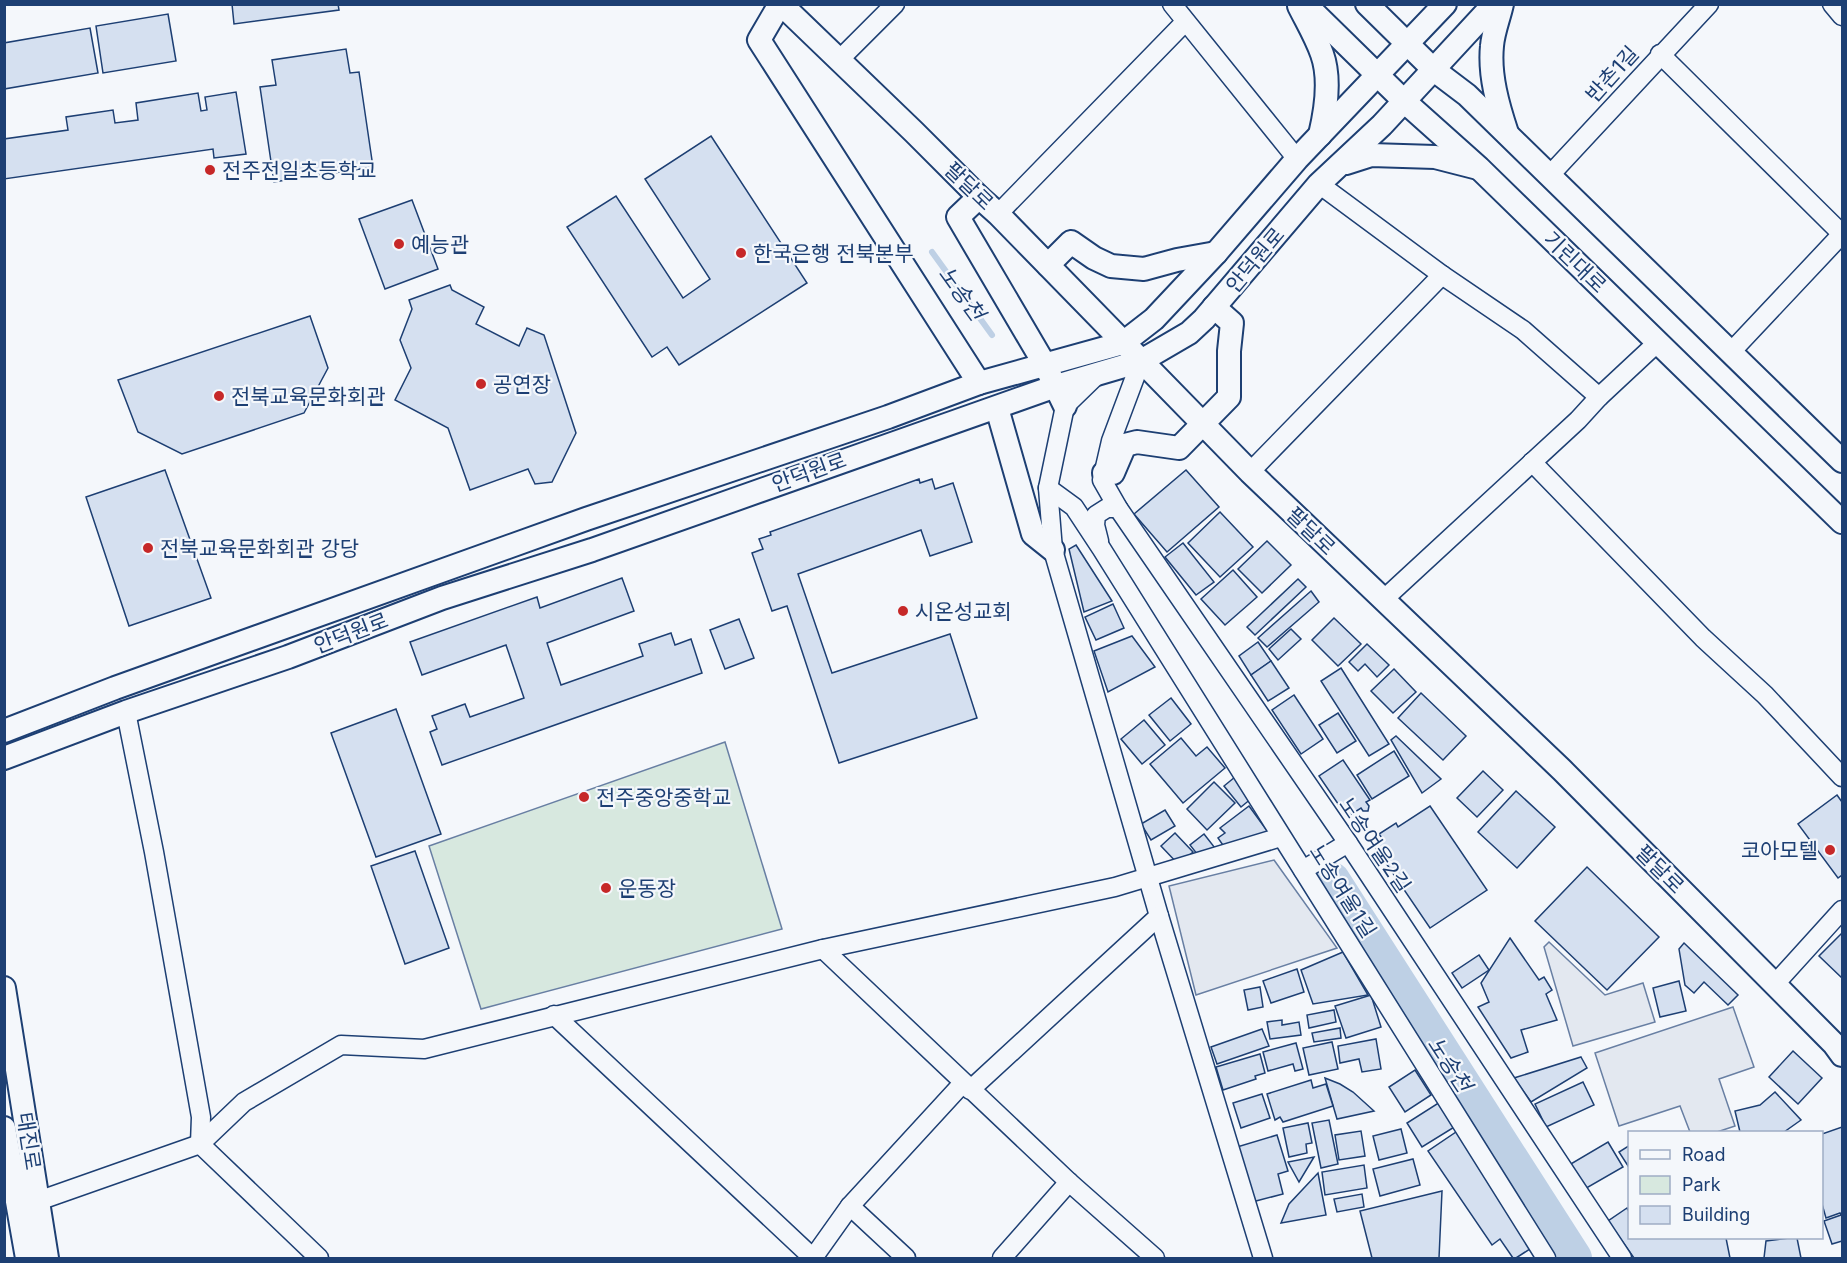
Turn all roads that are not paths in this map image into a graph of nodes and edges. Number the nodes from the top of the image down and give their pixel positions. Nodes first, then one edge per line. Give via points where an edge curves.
1 (781, 4) edge
2 (895, 4) edge
3 (1172, 4) edge
4 (1299, 4) edge
5 (1305, 4) edge
6 (1367, 4) edge
7 (1445, 4) edge
8 (1494, 4) edge
9 (1502, 4) edge
10 (1709, 4) edge
11 (1832, 4) edge
12 (1842, 16) edge
13 (1185, 21) junction
14 (1408, 44) junction
15 (1660, 54) junction
16 (839, 60) junction
17 (1434, 70) junction
18 (1379, 75) junction
19 (1404, 101) junction
20 (1320, 135) junction
21 (1507, 135) junction
22 (1297, 159) junction
23 (1341, 165) junction
24 (1479, 168) junction
25 (1549, 176) junction
26 (1319, 184) junction
27 (979, 197) junction
28 (998, 214) junction
29 (1842, 234) edge
30 (1216, 253) junction
31 (1048, 265) junction
32 (1442, 275) junction
33 (1214, 307) junction
34 (1658, 342) junction
35 (1123, 343) junction
36 (1730, 353) junction
37 (1141, 361) junction
38 (1045, 365) junction
39 (1099, 373) junction
40 (979, 383) junction
41 (1060, 396) junction
42 (1599, 397) junction
43 (997, 408) junction
44 (1203, 425) junction
45 (1842, 461) edge
46 (1532, 462) junction
47 (1250, 472) junction
48 (1104, 473) junction
49 (1048, 488) junction
50 (1118, 508) junction
51 (1842, 522) edge
52 (1101, 548) junction
53 (1053, 550) junction
54 (1383, 600) junction
55 (126, 712) junction
56 (15, 719) edge
57 (4, 731) edge
58 (4, 758) edge
59 (1842, 777) edge
60 (1281, 837) junction
61 (1348, 843) junction
62 (1303, 870) junction
63 (1148, 878) junction
64 (1842, 910) edge
65 (1159, 916) junction
66 (823, 949) junction
67 (1775, 984) junction
68 (4, 988) edge
69 (554, 1015) junction
70 (1842, 1055) edge
71 (966, 1086) junction
72 (4, 1128) edge
73 (200, 1144) junction
74 (1069, 1182) junction
75 (38, 1201) junction
76 (850, 1206) junction
77 (27, 1258) edge
78 (47, 1258) edge
79 (319, 1258) edge
80 (812, 1258) edge
81 (906, 1258) edge
82 (1002, 1258) edge
83 (1155, 1258) edge
84 (1263, 1258) edge
85 (1546, 1258) edge
86 (1622, 1258) edge

1 - 16 street, 팔달로
1 - 40 street via 759,39
2 - 16 street
3 - 13 street
4 - 20 street via 1325,69 1326,112
5 - 18 street, 기린대로
6 - 14 street, 기린대로
7 - 14 street
8 - 17 street, 안덕원로
9 - 21 street via 1492,45 1492,64
10 - 15 street, 반촌1길
11 - 12 street
13 - 22 street
13 - 28 street
14 - 17 street, 기린대로
14 - 18 street
15 - 25 street, 반촌1길
15 - 29 street
16 - 27 street, 팔달로
17 - 19 street, 안덕원로
17 - 21 street, 기린대로 via 1467,95
18 - 19 street, 기린대로
18 - 20 street
19 - 23 street, 안덕원로
19 - 24 street, 기린대로
20 - 22 street
21 - 25 street, 기린대로
22 - 30 street
23 - 24 street via 1371,155 1435,157
23 - 26 street, 안덕원로
24 - 34 street, 기린대로
25 - 36 street, 기린대로
26 - 32 street
26 - 33 street, 안덕원로
27 - 28 street, 팔달로
27 - 38 street via 958,217
28 - 31 street, 팔달로
29 - 36 street
30 - 31 street via 1144,269 1111,266 1071,243
30 - 35 street via 1154,319
31 - 35 street, 팔달로
32 - 42 street via 1523,330
32 - 47 street
33 - 37 street, 안덕원로 via 1189,333
33 - 44 street via 1232,323 1229,397
34 - 42 street
34 - 51 street, 기린대로
35 - 37 street, 팔달로
35 - 38 street, 안덕원로
35 - 39 street
36 - 45 street, 기린대로
37 - 39 street, 안덕원로
37 - 44 street, 팔달로
37 - 48 street via 1111,441
38 - 40 street, 안덕원로
38 - 41 street
39 - 41 street, 안덕원로
40 - 56 street, 안덕원로
41 - 43 street, 안덕원로
41 - 49 street
42 - 46 street
43 - 53 street via 1033,534
43 - 55 street, 안덕원로 via 592,550 442,597 288,657
44 - 47 street, 팔달로
44 - 48 street via 1179,448 1137,442 1125,445 1113,473
46 - 54 street
46 - 59 street via 1703,638 1766,695
47 - 54 street, 팔달로
48 - 50 street, 노송여울2길 via 1102,480
49 - 52 street, 노송여울1길 via 1074,507
49 - 53 street
50 - 52 street via 1107,508 1096,515
50 - 61 street, 노송여울2길
52 - 60 street, 노송여울1길
53 - 63 street
54 - 67 street, 팔달로 via 1562,770
55 - 58 street, 안덕원로
55 - 73 street via 201,1117
56 - 57 street, 안덕원로
60 - 62 street, 노송여울1길
60 - 63 street
61 - 62 street
61 - 86 street, 노송여울2길
62 - 85 street, 노송여울1길
63 - 65 street
63 - 66 street
64 - 67 street
65 - 71 street
65 - 84 street
66 - 69 street
66 - 71 street
67 - 70 street, 팔달로
68 - 75 street, 태진로
69 - 73 street via 424,1049 341,1045 244,1102
69 - 80 street
71 - 74 street
71 - 76 street
72 - 77 street, 태진로
73 - 75 street
73 - 79 street
74 - 82 street
74 - 83 street
75 - 78 street, 태진로
76 - 80 street
76 - 81 street

